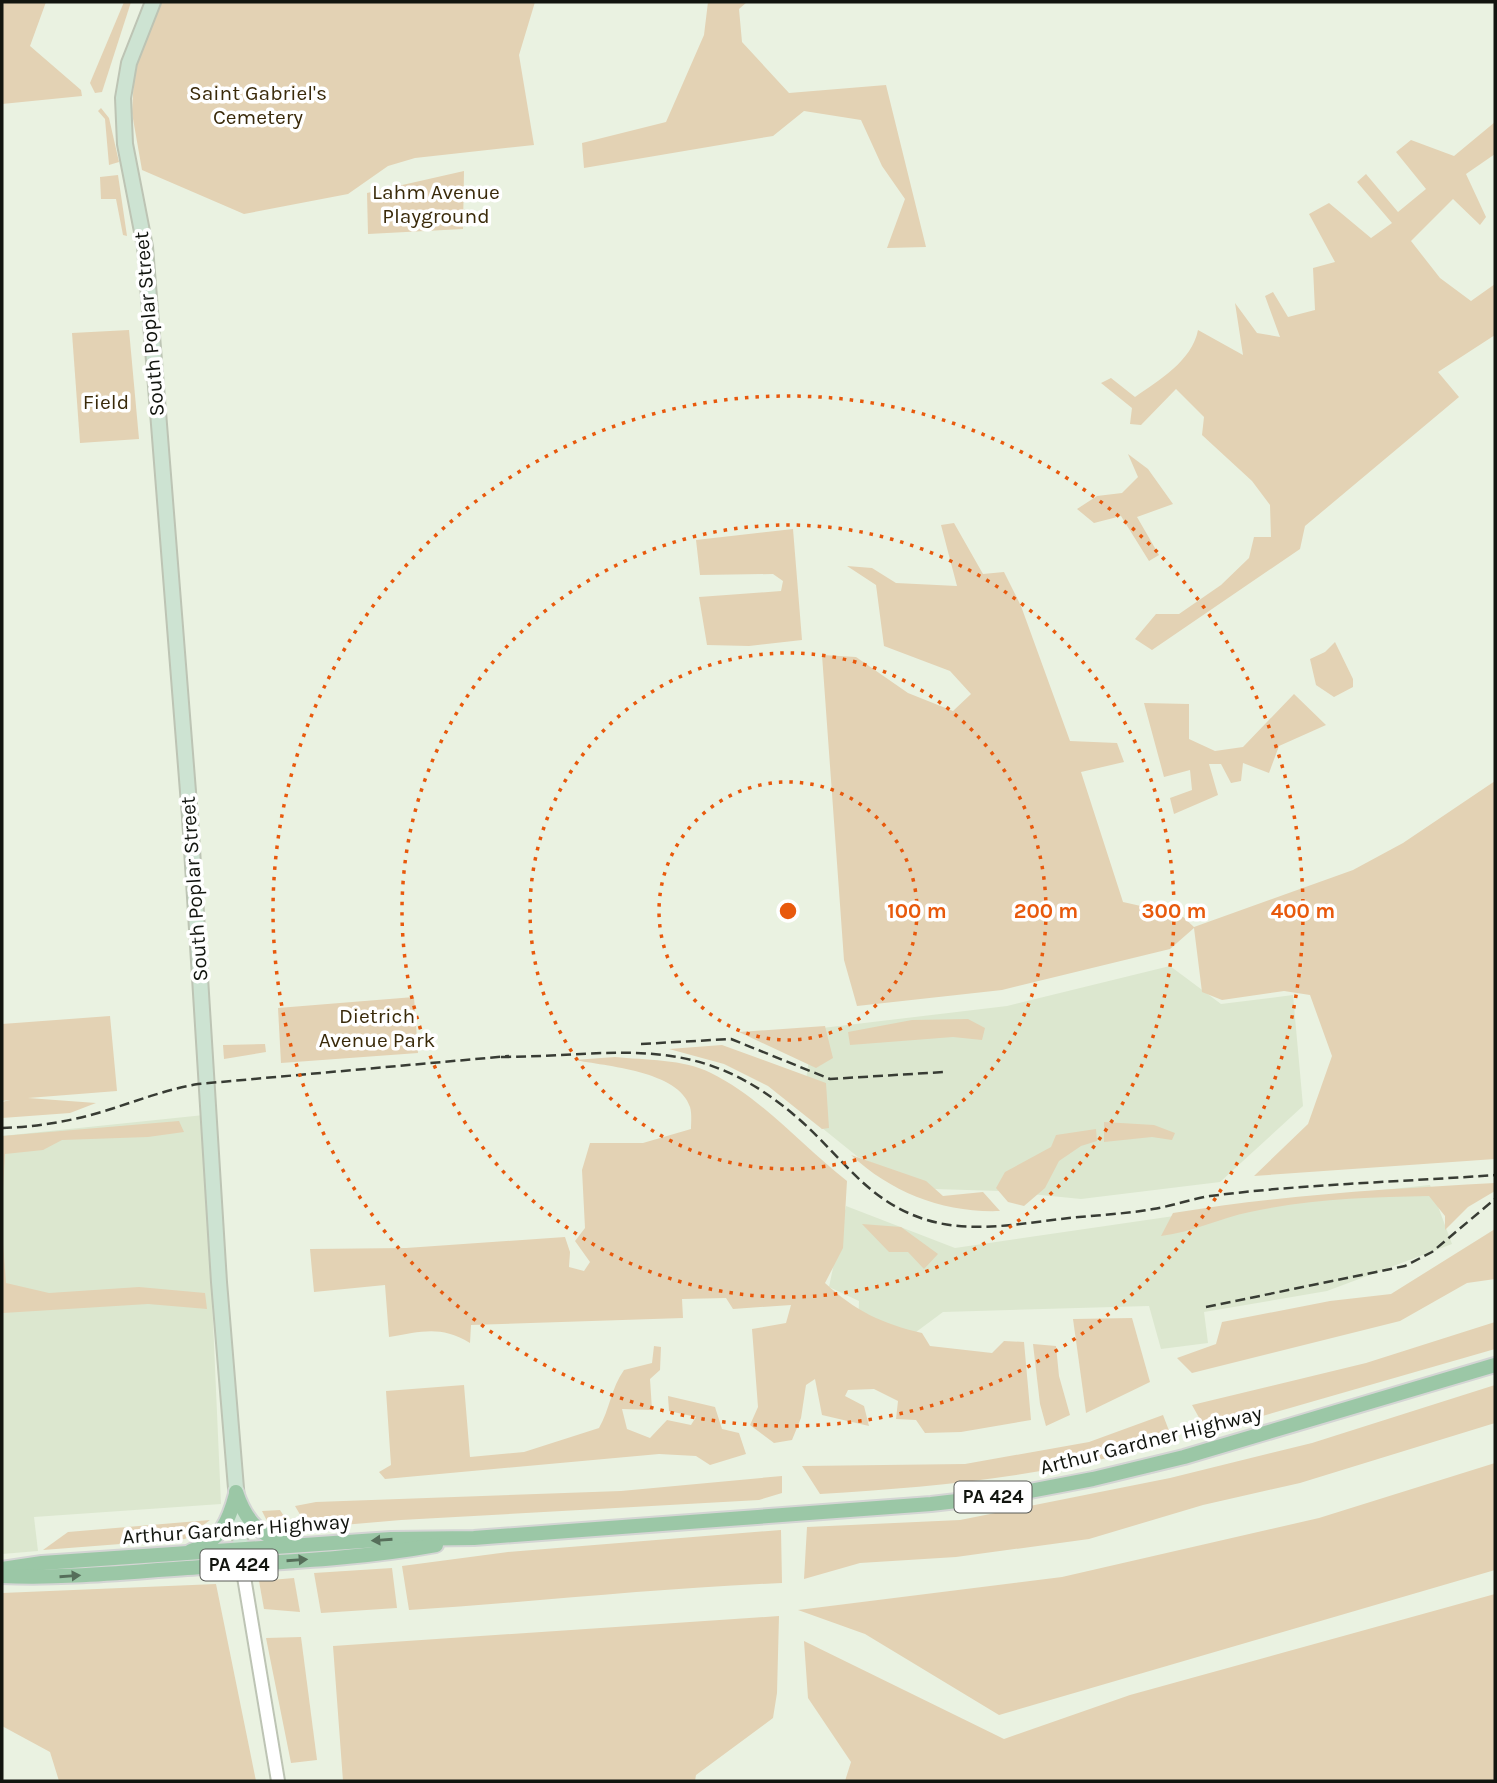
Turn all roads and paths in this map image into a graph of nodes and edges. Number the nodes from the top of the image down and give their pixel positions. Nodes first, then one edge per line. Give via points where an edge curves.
1 (153, 2) edge
2 (1495, 1365) edge
3 (236, 1492) junction
4 (474, 1538) junction
5 (307, 1546) junction
6 (176, 1555) junction
7 (242, 1558) junction
8 (2, 1569) edge
9 (2, 1576) edge
10 (278, 1781) edge

1 - 3 main road, South Poplar Street via 129,62 123,98 125,144 145,247 192,842
2 - 4 main road, Arthur Gardner Highway / PA 424 via 1184,1457 1048,1489 931,1504
3 - 5 main road via 248,1519 261,1533
3 - 6 main road via 225,1528 214,1540
3 - 7 main road, South Poplar Street
4 -> 5 main road, Arthur Gardner Highway / PA 424
7 -> 4 main road, Arthur Gardner Highway / PA 424 via 392,1553
5 - 7 main road, Arthur Gardner Highway / PA 424
6 - 7 main road, Arthur Gardner Highway / PA 424
6 - 8 main road, Arthur Gardner Highway / PA 424
9 -> 7 main road, Arthur Gardner Highway / PA 424 via 41,1578
7 - 10 street, South Poplar Street

